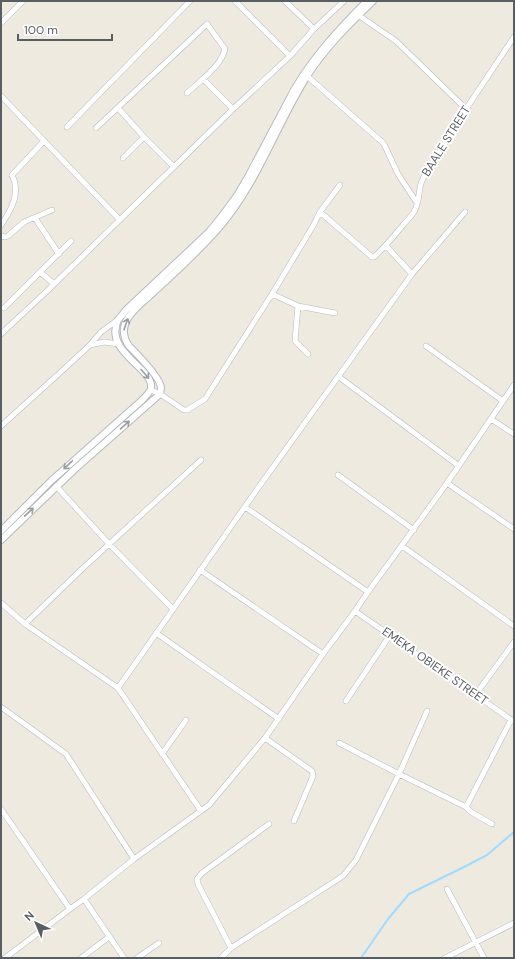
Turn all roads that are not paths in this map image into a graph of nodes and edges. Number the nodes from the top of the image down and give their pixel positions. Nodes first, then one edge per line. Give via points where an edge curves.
1 (23, 1) edge
2 (190, 1) edge
3 (235, 1) edge
4 (285, 1) edge
5 (344, 1) edge
6 (367, 1) edge
7 (373, 1) edge
8 (358, 15) junction
9 (1, 23) edge
10 (314, 29) junction
11 (514, 37) edge
12 (290, 56) junction
13 (307, 76) junction
14 (203, 78) junction
15 (187, 93) dead end
16 (1, 96) edge
17 (118, 108) junction
18 (233, 109) junction
19 (466, 109) junction
20 (67, 127) dead end
21 (96, 128) dead end
22 (144, 136) junction
23 (44, 141) junction
24 (123, 158) dead end
25 (174, 167) junction
26 (340, 185) dead end
27 (417, 203) junction
28 (52, 210) dead end
29 (320, 212) junction
30 (465, 212) dead end
31 (35, 218) junction
32 (120, 220) junction
33 (1, 225) edge
34 (1, 236) edge
35 (71, 241) dead end
36 (386, 246) junction
37 (59, 254) junction
38 (40, 272) junction
39 (412, 274) junction
40 (54, 284) junction
41 (272, 294) junction
42 (298, 306) junction
43 (4, 308) dead end
44 (335, 313) dead end
45 (119, 319) junction
46 (1, 334) edge
47 (118, 344) junction
48 (90, 345) junction
49 (426, 346) dead end
50 (308, 354) dead end
51 (339, 377) junction
52 (514, 385) edge
53 (151, 390) junction
54 (160, 394) junction
55 (503, 401) junction
56 (491, 419) junction
57 (1, 426) edge
58 (514, 434) edge
59 (201, 460) dead end
60 (459, 466) junction
61 (338, 475) dead end
62 (447, 483) junction
63 (56, 486) junction
64 (245, 506) junction
65 (514, 529) edge
66 (414, 530) junction
67 (1, 531) edge
68 (1, 540) edge
69 (110, 545) junction
70 (402, 546) junction
71 (200, 570) junction
72 (368, 592) junction
73 (1, 604) edge
74 (173, 609) junction
75 (355, 611) junction
76 (25, 624) junction
77 (514, 626) edge
78 (156, 633) junction
79 (390, 635) junction
80 (514, 642) edge
81 (323, 654) junction
82 (118, 688) junction
83 (476, 694) junction
84 (346, 701) dead end
85 (1, 707) edge
86 (427, 711) dead end
87 (278, 719) junction
88 (186, 720) dead end
89 (513, 720) edge
90 (265, 738) junction
91 (339, 743) dead end
92 (162, 754) junction
93 (399, 774) junction
94 (466, 807) junction
95 (1, 809) edge
96 (201, 811) junction
97 (294, 821) dead end
98 (269, 824) dead end
99 (492, 824) dead end
100 (134, 859) junction
101 (447, 889) dead end
102 (84, 899) junction
103 (70, 909) junction
104 (514, 923) edge
105 (109, 937) junction
106 (476, 942) junction
107 (159, 943) dead end
108 (231, 948) junction
109 (223, 957) edge
110 (5, 958) edge
111 (81, 958) edge
112 (124, 958) edge
113 (137, 958) edge
114 (445, 958) edge
115 (484, 958) edge

1 - 9 street
2 - 20 street
3 - 12 street
4 - 10 street
5 - 10 street
6 - 45 street via 334,34 304,73 238,194 222,216 209,232
7 - 8 street
8 - 13 street
8 - 19 street via 396,41
10 - 12 street
11 - 19 street, BAALE STREET
12 - 18 street
13 - 27 street via 384,144 398,174
54 -> 13 street via 162,388 157,377 126,342 124,330 128,318 226,220 254,178
14 - 15 street
14 - 17 street via 223,57 225,49 206,24
14 - 18 street
16 - 23 street
17 - 21 street
17 - 22 street
18 - 25 street
19 - 27 street, BAALE STREET via 423,176
22 - 24 street
22 - 25 street
23 - 32 street
23 - 33 street via 12,175 16,193 14,202
25 - 32 street
26 - 29 street
27 - 36 street, BAALE STREET via 414,212
28 - 31 street
29 - 36 street, BAALE STREET via 372,257
29 - 41 street
30 - 39 street
31 - 34 street via 24,222 8,236
31 - 37 street
32 - 40 street
35 - 37 street
36 - 39 street
37 - 38 street
38 - 40 street
38 - 43 street
39 - 51 street
40 - 46 street
41 - 42 street
41 - 54 street via 205,399 184,410
42 - 44 street
42 - 50 street via 294,341
45 - 47 street via 115,335
45 - 48 street via 101,332
47 - 48 street via 104,342
47 -> 53 street via 148,376 152,383
48 - 57 street
49 - 55 street
51 - 60 street
51 - 64 street
52 - 55 street
53 - 54 street
53 -> 67 street via 51,481
63 -> 54 street
55 - 56 street
56 - 58 street
56 - 60 street
59 - 69 street
60 - 62 street
61 - 66 street
62 - 65 street
62 - 66 street
68 -> 63 street
63 - 69 street
64 - 71 street
64 - 72 street
66 - 70 street
69 - 74 street
69 - 76 street
70 - 72 street
70 - 77 street
71 - 74 street
71 - 81 street
72 - 75 street
73 - 76 street
74 - 78 street
75 - 79 street, EMEKA OBIEKE STREET
75 - 81 street
76 - 82 street
78 - 82 street
78 - 87 street
79 - 83 street, EMEKA OBIEKE STREET
79 - 84 street
80 - 83 street
81 - 87 street
82 - 92 street
83 - 89 street, EMEKA OBIEKE STREET
85 - 100 street via 66,754
86 - 93 street
87 - 90 street
88 - 92 street
89 - 94 street
90 - 96 street via 209,805
90 - 97 street via 312,771 313,776
91 - 93 street
92 - 96 street
93 - 94 street
93 - 108 street via 356,860 343,876
94 - 99 street
95 - 103 street
96 - 100 street
98 - 108 street via 197,879
100 - 102 street
101 - 106 street
102 - 103 street
102 - 105 street
103 - 110 street
104 - 106 street
105 - 111 street
105 - 112 street
106 - 114 street
106 - 115 street
107 - 113 street
108 - 109 street

